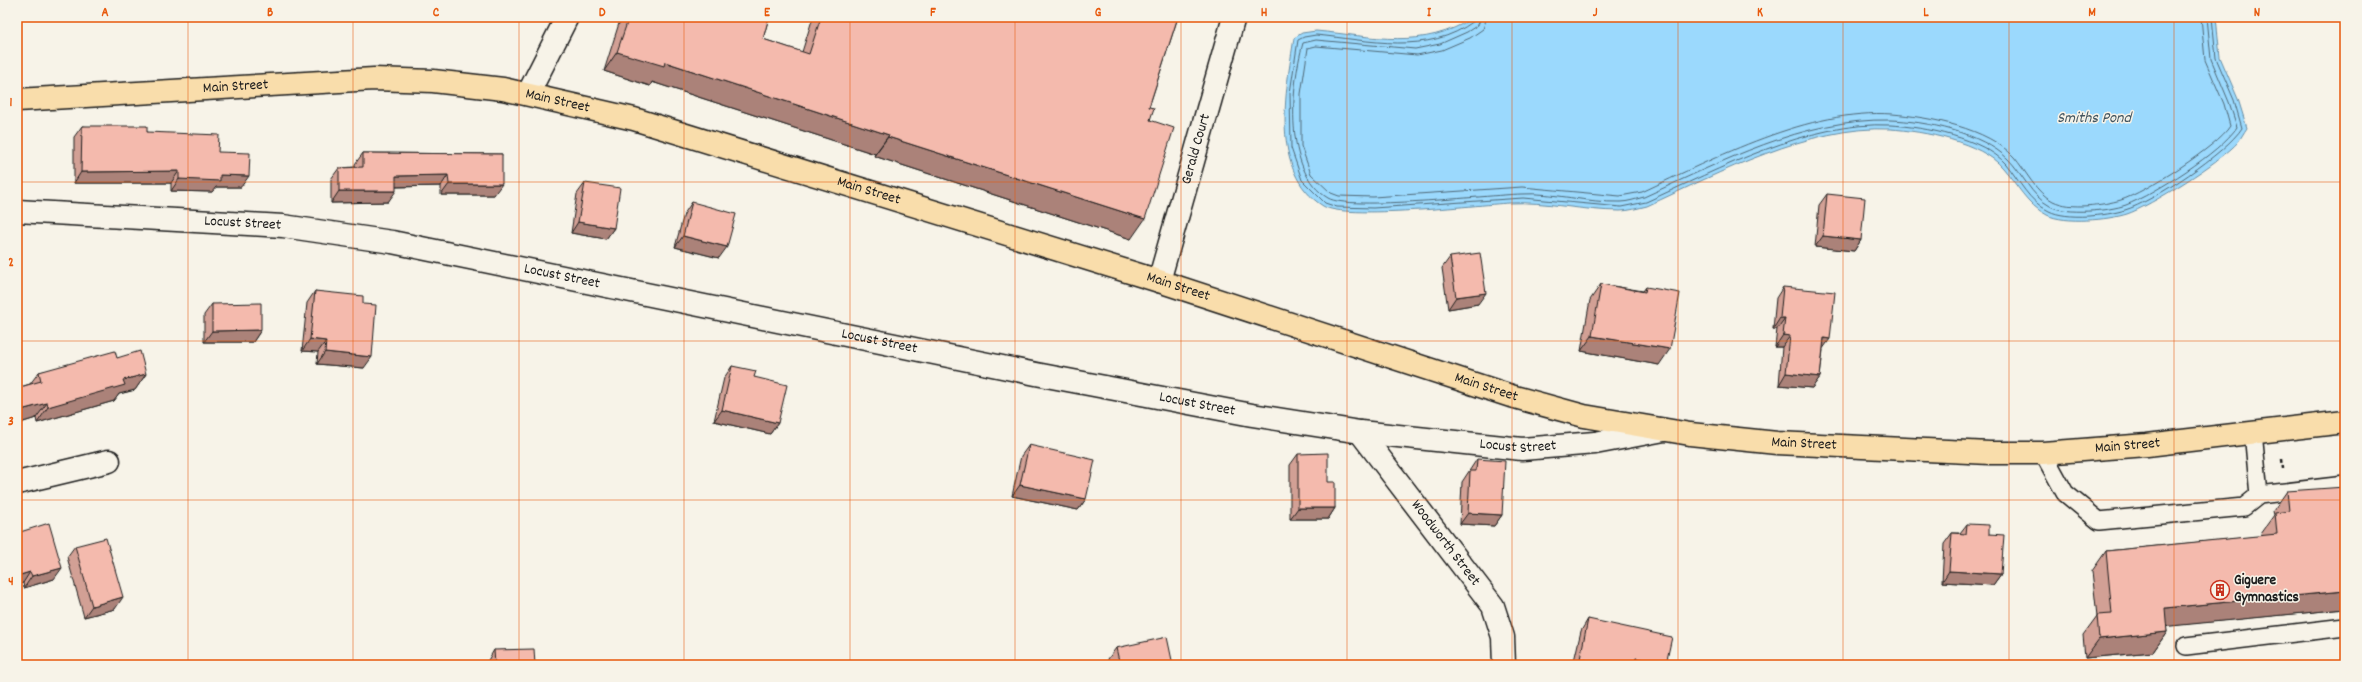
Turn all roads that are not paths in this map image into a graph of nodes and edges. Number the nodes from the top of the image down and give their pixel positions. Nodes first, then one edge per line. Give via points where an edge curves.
1 (567, 17) edge
2 (1234, 17) edge
3 (528, 94) junction
4 (17, 100) edge
5 (17, 211) edge
6 (1159, 281) junction
7 (2345, 422) edge
8 (1665, 430) junction
9 (1360, 432) junction
10 (2253, 432) junction
11 (2043, 453) junction
12 (109, 461) dead end
13 (17, 483) edge
14 (2345, 485) edge
15 (2258, 495) junction
16 (2345, 627) edge
17 (2186, 646) dead end
18 (1504, 665) edge

1 - 3 street
2 - 6 street, Gerald Court
3 - 4 highway, Main Street via 447,82 381,79
3 - 6 highway, Main Street via 634,120
5 - 9 street, Locust Street via 283,226 392,242 1036,374 1252,415
6 - 8 highway, Main Street via 1511,396 1584,416
7 - 10 highway, Main Street
8 - 9 street, Locust Street via 1595,443 1522,449
8 - 11 highway, Main Street via 1778,443
9 - 18 street, Woodworth Street via 1493,606 1503,637
10 - 11 highway, Main Street via 2147,445
10 - 15 lane
11 - 15 lane via 2065,493 2099,522 2244,507
12 - 13 street
14 - 15 lane
16 - 17 lane

